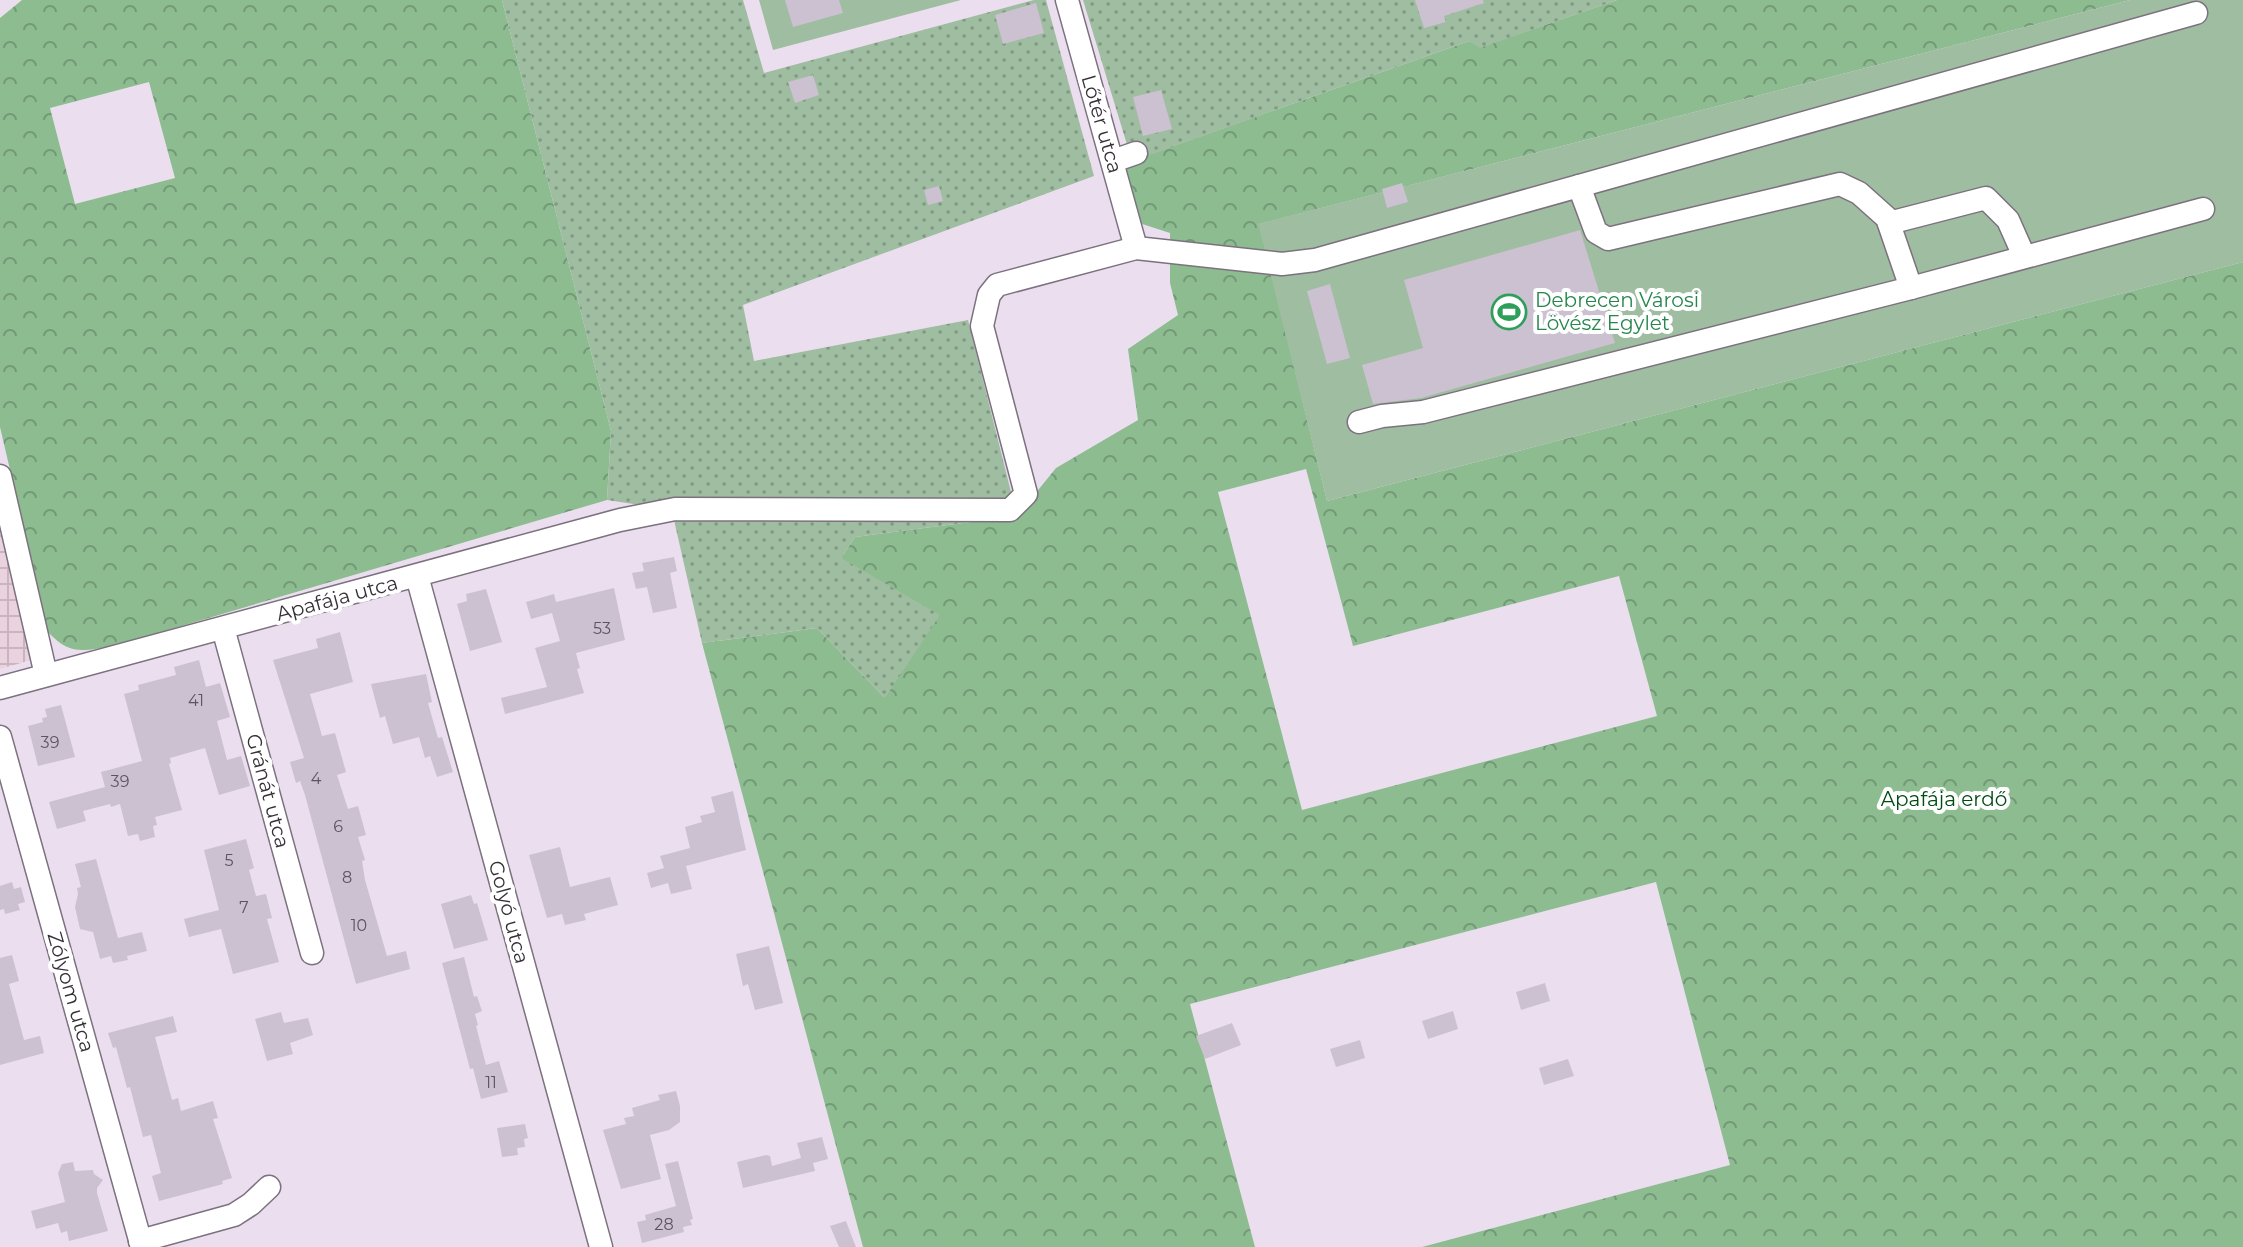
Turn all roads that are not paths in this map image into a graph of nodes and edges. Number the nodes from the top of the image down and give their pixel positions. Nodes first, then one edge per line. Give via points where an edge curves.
1 (1067, 0) edge
2 (2196, 13) dead end
3 (1136, 153) dead end
4 (1113, 161) junction
5 (1579, 186) junction
6 (2203, 209) dead end
7 (1889, 223) junction
8 (1136, 248) junction
9 (2024, 256) junction
10 (1911, 288) junction
11 (1359, 422) dead end
12 (0, 476) edge
13 (417, 576) junction
14 (223, 628) junction
15 (46, 675) junction
16 (0, 688) edge
17 (0, 737) edge
18 (312, 953) dead end
19 (269, 1187) dead end
20 (141, 1244) edge
21 (601, 1247) edge

1 - 4 street, Lőtér utca
2 - 5 street
3 - 4 street
4 - 8 street, Lőtér utca
5 - 7 street via 1596,232 1608,239 1840,184 1859,193
5 - 8 street via 1315,260 1282,264
6 - 9 street
7 - 9 street via 1986,198 2008,220
7 - 10 street
8 - 13 street, Apafája utca via 997,285 989,295 982,326 1026,494 1010,510 675,509
9 - 10 street
10 - 11 street via 1423,412
12 - 15 street
13 - 14 street, Apafája utca
13 - 21 street, Golyó utca
14 - 15 street, Apafája utca
14 - 18 street, Gránát utca
15 - 16 street, Apafája utca
17 - 20 street, Zólyom utca
19 - 20 street via 234,1215

